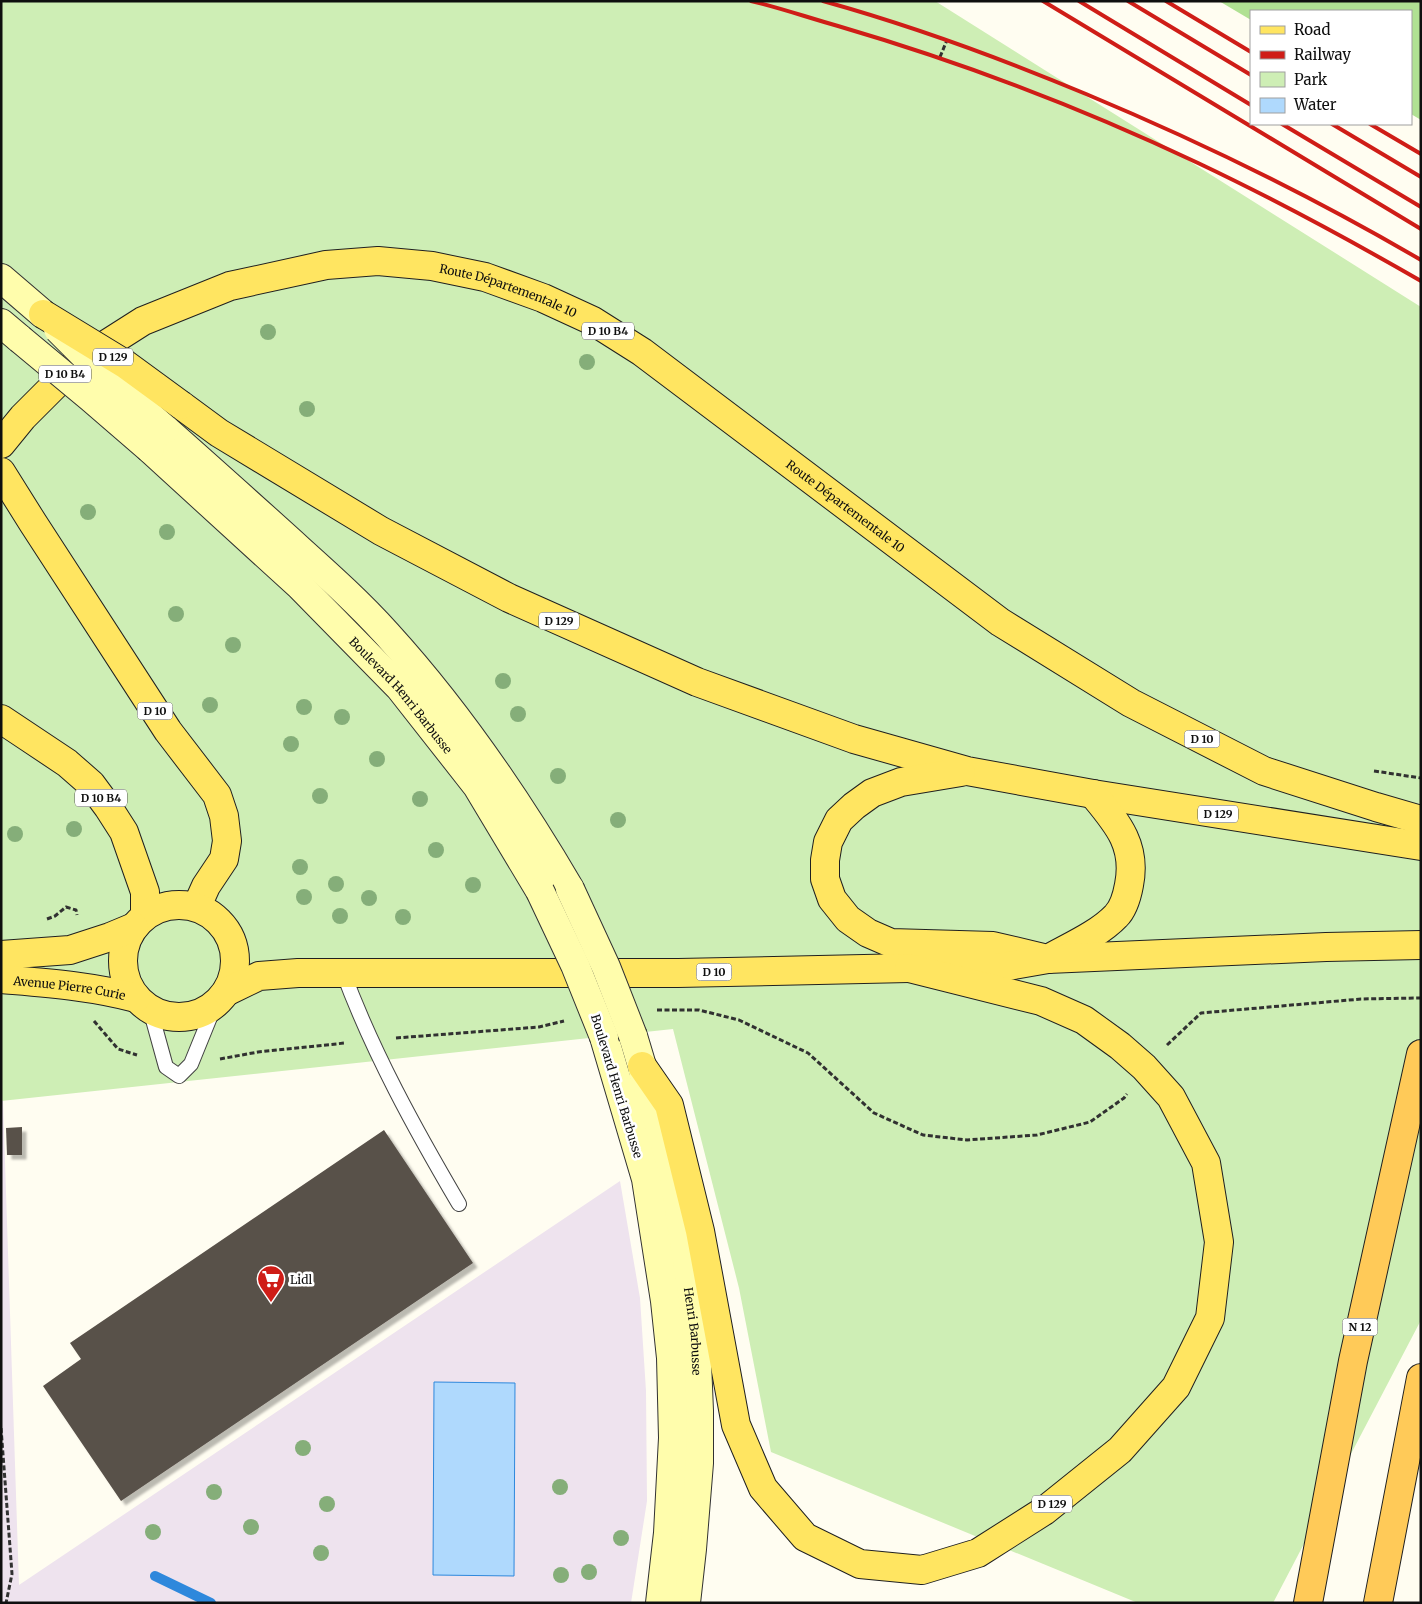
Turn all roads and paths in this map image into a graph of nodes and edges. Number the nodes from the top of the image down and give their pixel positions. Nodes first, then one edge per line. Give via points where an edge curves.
1 (948, 40) dead end
2 (940, 57) dead end
3 (1, 278) edge
4 (43, 314) junction
5 (11, 331) edge
6 (157, 439) junction
7 (1, 444) edge
8 (1, 472) edge
9 (1000, 622) joint
10 (1, 719) edge
11 (967, 771) junction
12 (1371, 771) dead end
13 (1421, 778) edge
14 (1093, 794) junction
15 (1421, 820) edge
16 (1421, 846) edge
17 (197, 906) junction
18 (139, 921) junction
19 (1421, 945) edge
20 (1, 955) edge
21 (1048, 959) junction
22 (909, 968) junction
23 (343, 972) junction
24 (1, 979) edge
25 (221, 998) junction
26 (1421, 998) edge
27 (143, 1003) junction
28 (1421, 1054) edge
29 (642, 1066) junction
30 (1144, 1067) junction
31 (646, 1179) joint
32 (459, 1204) dead end
33 (1421, 1378) edge
34 (1, 1428) edge
35 (6, 1603) edge
36 (660, 1603) edge
37 (686, 1603) edge
38 (1308, 1603) edge
39 (1378, 1603) edge

1 - 2 path
3 - 4 main road, Boulevard Henri Barbusse / D 129
4 - 6 main road, Boulevard Henri Barbusse / D 129, bridge via 113,384
4 - 11 main road, D 129, bridge via 125,364 226,438 382,531 509,598 697,682 854,739
5 - 6 main road, Boulevard Henri Barbusse / D 129, bridge via 92,398
6 - 29 main road, Boulevard Henri Barbusse / D 129, bridge via 349,594 461,723 570,889 606,967
6 - 31 main road, Boulevard Henri Barbusse / D 129, bridge via 400,688 477,786 540,892 575,965 604,1037
7 - 9 main road, Route Départementale 10 / D 10 B4 via 77,363 143,321 230,286 326,265 378,261 432,266 485,277 543,298 593,322 642,352
8 - 17 main road, D 10 via 168,731 217,795 227,841 224,859
9 - 15 main road, D 10 via 1131,703 1264,771
10 - 18 main road, D 10 B4 via 67,763 91,784 108,807 124,832 145,892
11 - 14 main road, D 129
11 - 21 main road, D 129 via 902,782 872,792 839,820 828,842 825,860 825,879 832,899 848,919 868,933 891,942 993,946
12 - 13 path
14 - 16 main road, D 129
14 - 21 main road via 1123,834 1131,854 1127,899 1110,921
17 - 18 main road via 161,907
17 - 25 main road via 215,916 228,933 235,952 235,973
18 - 20 main road via 110,937 70,950
18 - 27 main road via 125,944 123,963 127,982
19 - 21 main road, D 10
21 - 22 main road, D 10 via 996,968
22 - 23 main road, D 10 via 678,973
22 - 30 main road, D 129 via 1041,1000 1084,1020
23 - 25 main road, D 10 via 259,976
23 - 32 lane via 371,1040
24 - 27 main road, Avenue Pierre Curie / D 10 via 114,992
25 - 27 main road, D 10 via 200,1014 183,1017 166,1015
25 - 27 lane via 192,1064 179,1076 166,1066
26 - 30 path via 1361,999 1201,1013
28 - 38 highway, N 12 via 1353,1361
29 - 30 main road, D 129 via 669,1104 700,1231 736,1425 763,1488 804,1537 860,1564 922,1570 978,1553 1044,1510 1120,1450 1176,1387 1210,1318 1219,1242 1206,1163 1171,1097
29 - 37 main road, Henri Barbusse / D 129 via 683,1249 696,1337 700,1463
31 - 36 main road, Henri Barbusse / D 129 via 671,1358 673,1438
33 - 39 highway
34 - 35 path via 12,1574

